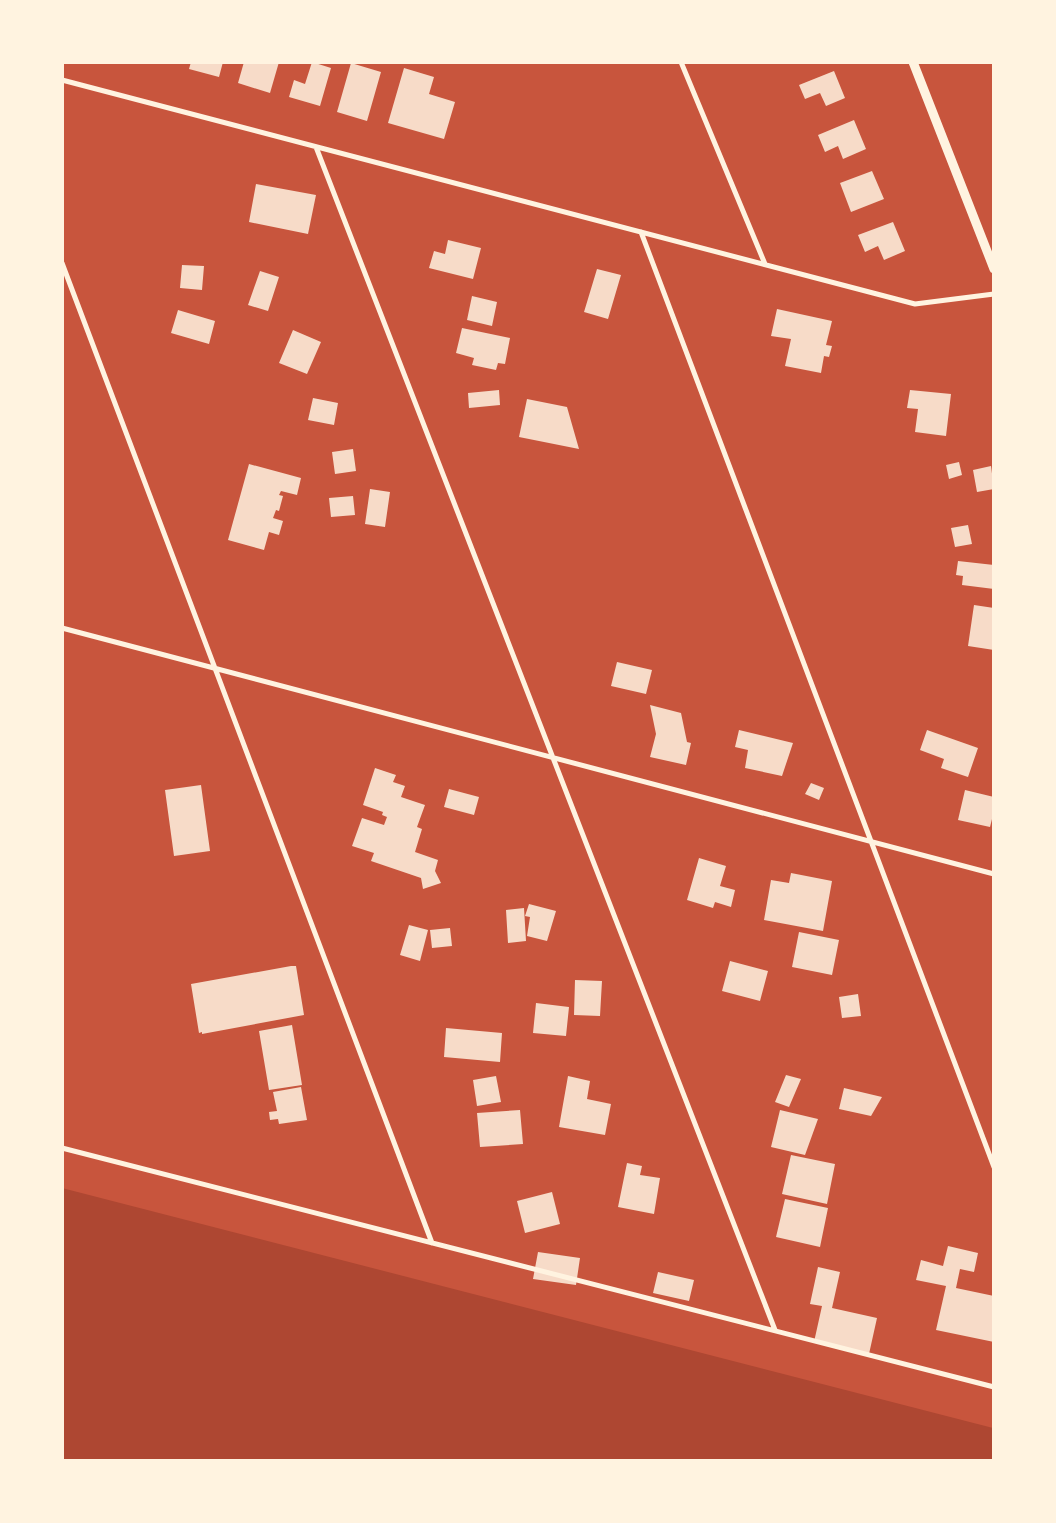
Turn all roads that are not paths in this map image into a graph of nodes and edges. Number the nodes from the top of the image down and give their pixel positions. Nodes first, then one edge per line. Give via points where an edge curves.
1 (681, 62) edge
2 (913, 62) edge
3 (62, 80) edge
4 (316, 147) junction
5 (641, 232) junction
6 (62, 263) edge
7 (766, 264) junction
8 (994, 269) edge
9 (994, 294) edge
10 (62, 628) edge
11 (215, 668) junction
12 (553, 757) junction
13 (871, 841) junction
14 (994, 874) edge
15 (62, 1148) edge
16 (994, 1167) edge
17 (432, 1243) junction
18 (776, 1330) junction
19 (994, 1387) edge

1 - 7 street
2 - 8 street
3 - 4 street
4 - 5 street
4 - 12 street
5 - 7 street
5 - 13 street
6 - 11 street
7 - 9 street via 915,304
10 - 11 street
11 - 12 street
11 - 17 street
12 - 13 street
12 - 18 street
13 - 14 street
13 - 16 street
15 - 17 street
17 - 18 street
18 - 19 street

